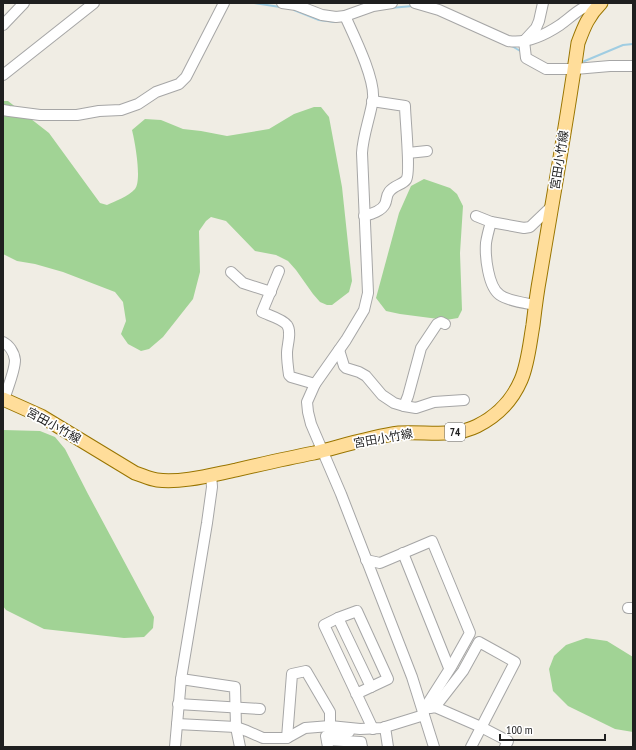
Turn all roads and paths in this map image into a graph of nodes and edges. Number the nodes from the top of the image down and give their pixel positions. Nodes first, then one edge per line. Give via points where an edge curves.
1 (24, 3) edge
2 (94, 3) edge
3 (224, 3) edge
4 (282, 3) edge
5 (392, 3) edge
6 (415, 3) edge
7 (543, 3) edge
8 (600, 3) edge
9 (345, 16) junction
10 (3, 25) edge
11 (524, 41) junction
12 (633, 66) edge
13 (575, 69) junction
14 (3, 75) edge
15 (372, 101) junction
16 (3, 110) edge
17 (427, 151) dead end
18 (408, 153) junction
19 (552, 206) junction
20 (364, 216) junction
21 (476, 216) dead end
22 (491, 222) junction
23 (279, 270) dead end
24 (231, 272) dead end
25 (271, 292) junction
26 (535, 305) junction
27 (444, 324) dead end
28 (3, 342) edge
29 (339, 350) junction
30 (315, 384) junction
31 (4, 400) edge
32 (464, 400) dead end
33 (404, 406) junction
34 (322, 451) junction
35 (211, 475) junction
36 (403, 553) junction
37 (366, 560) junction
38 (338, 618) junction
39 (450, 668) junction
40 (181, 679) junction
41 (371, 687) junction
42 (356, 694) junction
43 (178, 704) junction
44 (236, 707) junction
45 (435, 707) junction
46 (260, 709) dead end
47 (423, 713) junction
48 (177, 724) junction
49 (330, 726) junction
50 (236, 727) junction
51 (385, 727) junction
52 (481, 727) junction
53 (360, 729) junction
54 (372, 729) junction
55 (287, 738) junction
56 (327, 744) edge
57 (175, 747) edge
58 (240, 747) edge
59 (362, 747) edge
60 (388, 747) edge
61 (434, 747) edge
62 (471, 747) edge
63 (505, 747) edge

1 - 10 street
2 - 14 street
3 - 16 street via 180,84 156,92 138,104 121,110 77,115 40,115
4 - 9 street via 296,5 322,15
5 - 9 street via 372,6
6 - 11 street via 439,10 508,41
7 - 11 street via 536,28
8 - 11 street via 587,6 560,26 537,38
8 - 13 main road, 宮田小竹線 / 74 via 586,23 578,43
9 - 15 street via 367,68 372,84
11 - 13 street via 526,58 546,69
12 - 13 street
13 - 19 main road, 宮田小竹線 / 74
15 - 18 street via 405,106
15 - 20 street via 362,146
17 - 18 street
18 - 20 street via 406,180 391,189 385,206
19 - 22 street via 530,227
19 - 26 main road, 宮田小竹線 / 74
20 - 29 street via 368,293 364,310
21 - 22 street
22 - 26 street via 486,243 486,262 494,290 507,299
23 - 25 street
24 - 25 street via 243,283
25 - 30 street via 262,312 282,321 288,327 288,375
26 - 34 main road, 宮田小竹線 / 74 via 529,350 521,379 513,395 493,417 465,431 399,433
27 - 33 street via 437,324 421,348
28 - 31 street via 14,354
29 - 30 street
29 - 33 street via 346,368 366,376 382,395
30 - 34 street via 307,402 308,412
31 - 35 main road, 宮田小竹線 / 74 via 42,416 146,477 172,480
32 - 33 street via 434,402 416,408
34 - 35 main road, 宮田小竹線 / 74
34 - 37 street
35 - 40 street via 207,523
36 - 37 street via 380,563
36 - 39 street
36 - 39 street via 432,541 470,633
37 - 47 street via 412,677
38 - 41 street
38 - 41 street via 357,611 388,679
38 - 42 street via 324,625
39 - 47 street
40 - 43 street
40 - 44 street via 235,687
41 - 42 street
42 - 54 street
43 - 44 street
43 - 48 street
44 - 46 street
44 - 50 street
45 - 47 street
45 - 52 street
45 - 52 street via 463,670 479,642 515,662
47 - 51 street
47 - 61 street
48 - 50 street
48 - 57 street
49 - 53 street
49 - 55 street via 305,728
49 - 55 street via 330,712 306,671 292,674
50 - 55 street via 263,738
50 - 58 street
51 - 54 street
51 - 60 street
52 - 62 street
52 - 63 street via 508,742
53 - 54 street
53 - 56 street via 326,736
56 - 59 street via 361,742

